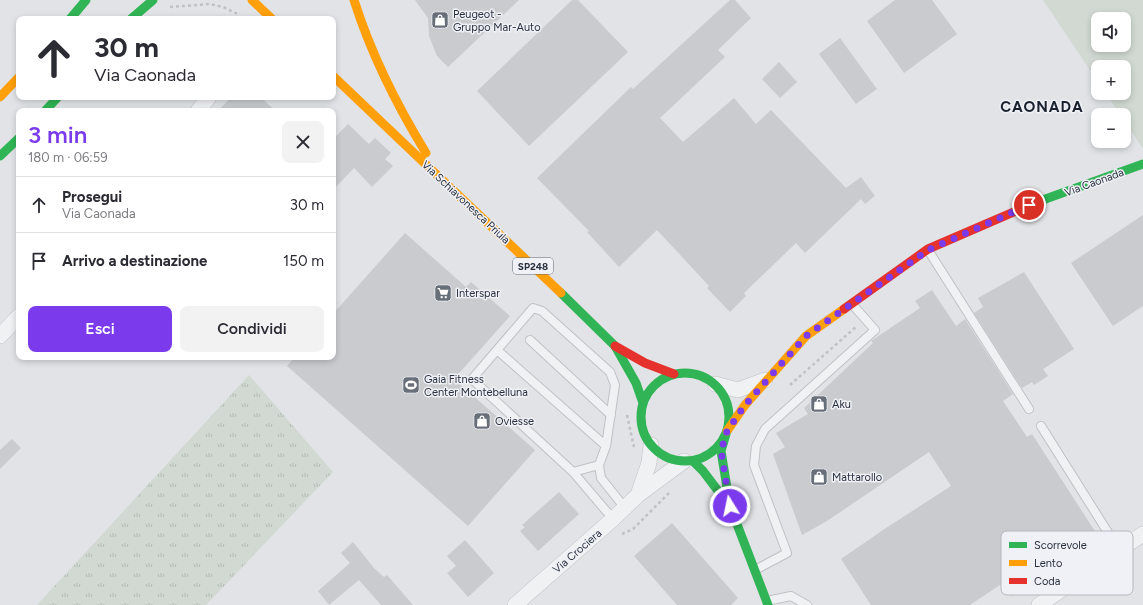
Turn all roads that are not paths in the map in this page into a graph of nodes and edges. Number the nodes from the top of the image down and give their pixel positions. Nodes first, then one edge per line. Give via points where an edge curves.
1 (86, 0) edge
2 (152, 0) edge
3 (354, 0) edge
4 (73, 16) edge
5 (134, 16) edge
6 (336, 79) edge
7 (16, 80) edge
8 (0, 97) edge
9 (55, 100) edge
10 (207, 100) edge
11 (48, 108) edge
12 (200, 108) edge
13 (16, 141) edge
14 (0, 156) edge
15 (1143, 164) edge
16 (450, 186) junction
17 (928, 250) junction
18 (852, 304) junction
19 (16, 319) edge
20 (0, 336) edge
21 (530, 340) dead end
22 (615, 346) junction
23 (497, 350) junction
24 (674, 374) junction
25 (766, 380) junction
26 (715, 384) junction
27 (643, 403) junction
28 (1029, 409) dead end
29 (611, 415) junction
30 (1041, 426) dead end
31 (726, 432) junction
32 (651, 445) junction
33 (606, 446) junction
34 (688, 461) junction
35 (599, 465) junction
36 (574, 472) junction
37 (638, 495) junction
38 (730, 506) junction
39 (625, 508) junction
40 (614, 519) junction
41 (1107, 531) edge
42 (1143, 534) edge
43 (1133, 541) edge
44 (755, 570) junction
45 (1053, 595) edge
46 (519, 602) edge
47 (766, 604) edge
48 (807, 605) edge
49 (1038, 605) edge

1 - 4 main road
2 - 5 main road
3 - 16 main road via 379,65 398,105 420,143
6 - 16 main road, Via Schiavonesca Priula / SP248
7 - 8 main road
9 - 11 main road
10 - 12 street
13 - 14 main road
15 - 17 main road, Via Caonada via 1029,205
16 - 22 main road, Via Schiavonesca Priula / SP248
17 - 18 main road, Via Caonada
17 - 28 lane
18 - 25 main road, Via Caonada via 806,336
18 - 44 lane via 875,330 765,429 756,446 754,465 787,553
19 - 20 street
21 - 29 lane
22 - 24 main road, Via Schiavonesca Priula / SP248 via 645,363
22 - 27 main road, Via Schiavonesca Priula / SP248 via 636,383
23 - 29 lane via 533,308 542,311 610,372 615,385
23 - 33 lane
23 - 36 lane via 472,379
24 - 26 main road via 692,373 705,377
24 - 27 main road via 651,388
25 - 26 street, Via Caonada via 738,390
25 - 31 main road, Via Caonada
26 - 31 main road via 728,406
27 - 32 main road via 642,427
29 - 33 lane
30 - 41 lane
31 - 34 main road via 720,444 709,454
31 - 38 main road via 721,451
32 - 34 main road via 672,459
32 - 37 street, Via Crociera via 649,463
33 - 35 lane
34 - 37 street, Via Crociera
34 - 38 main road via 703,471
35 - 36 lane
35 - 39 lane via 600,478
36 - 40 lane
37 - 39 street, Via Crociera
38 - 44 main road
39 - 40 street, Via Crociera
40 - 46 street, Via Crociera
42 - 43 street
44 - 47 main road
45 - 49 street
47 - 48 lane via 791,596

